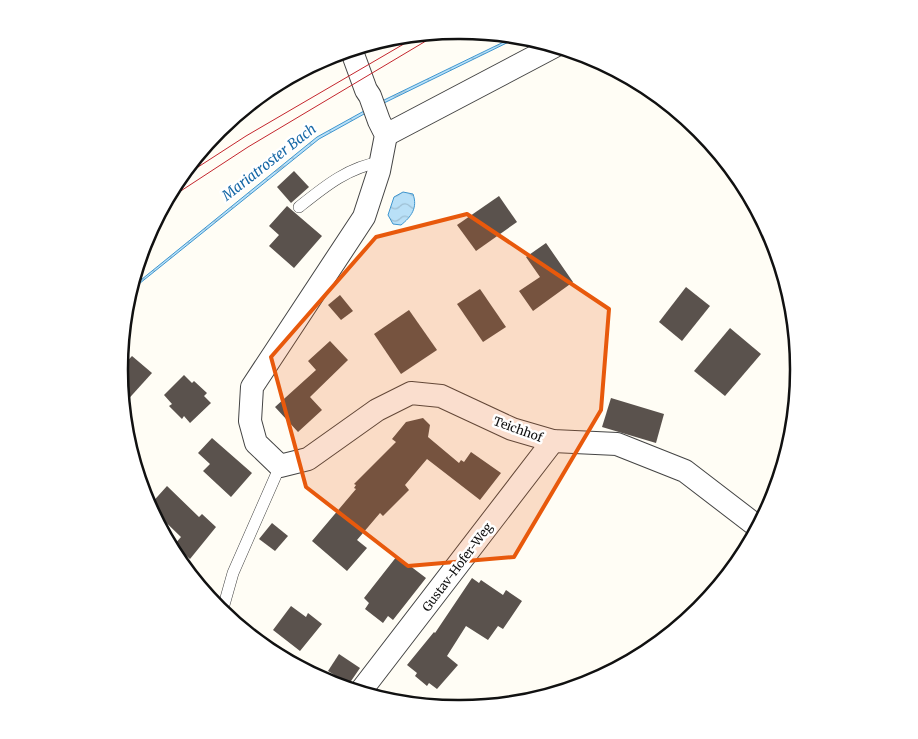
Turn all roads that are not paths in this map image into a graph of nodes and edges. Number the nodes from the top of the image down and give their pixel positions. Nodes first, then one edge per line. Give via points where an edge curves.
1 (546, 50) edge
2 (354, 56) edge
3 (383, 128) junction
4 (381, 162) junction
5 (299, 207) dead end
6 (553, 441) junction
7 (280, 466) junction
8 (752, 523) edge
9 (225, 603) edge
10 (364, 686) edge

1 - 3 street
2 - 3 street
3 - 4 street
4 - 5 lane via 354,170 326,185
4 - 7 street via 364,216 252,387 250,421 256,443
6 - 7 street, Teichhof via 512,429 441,396 411,393 377,410 308,459
6 - 8 street, Teichhof via 617,444 685,471
6 - 10 street, Gustav-Hofer-Weg
7 - 9 lane via 233,573

